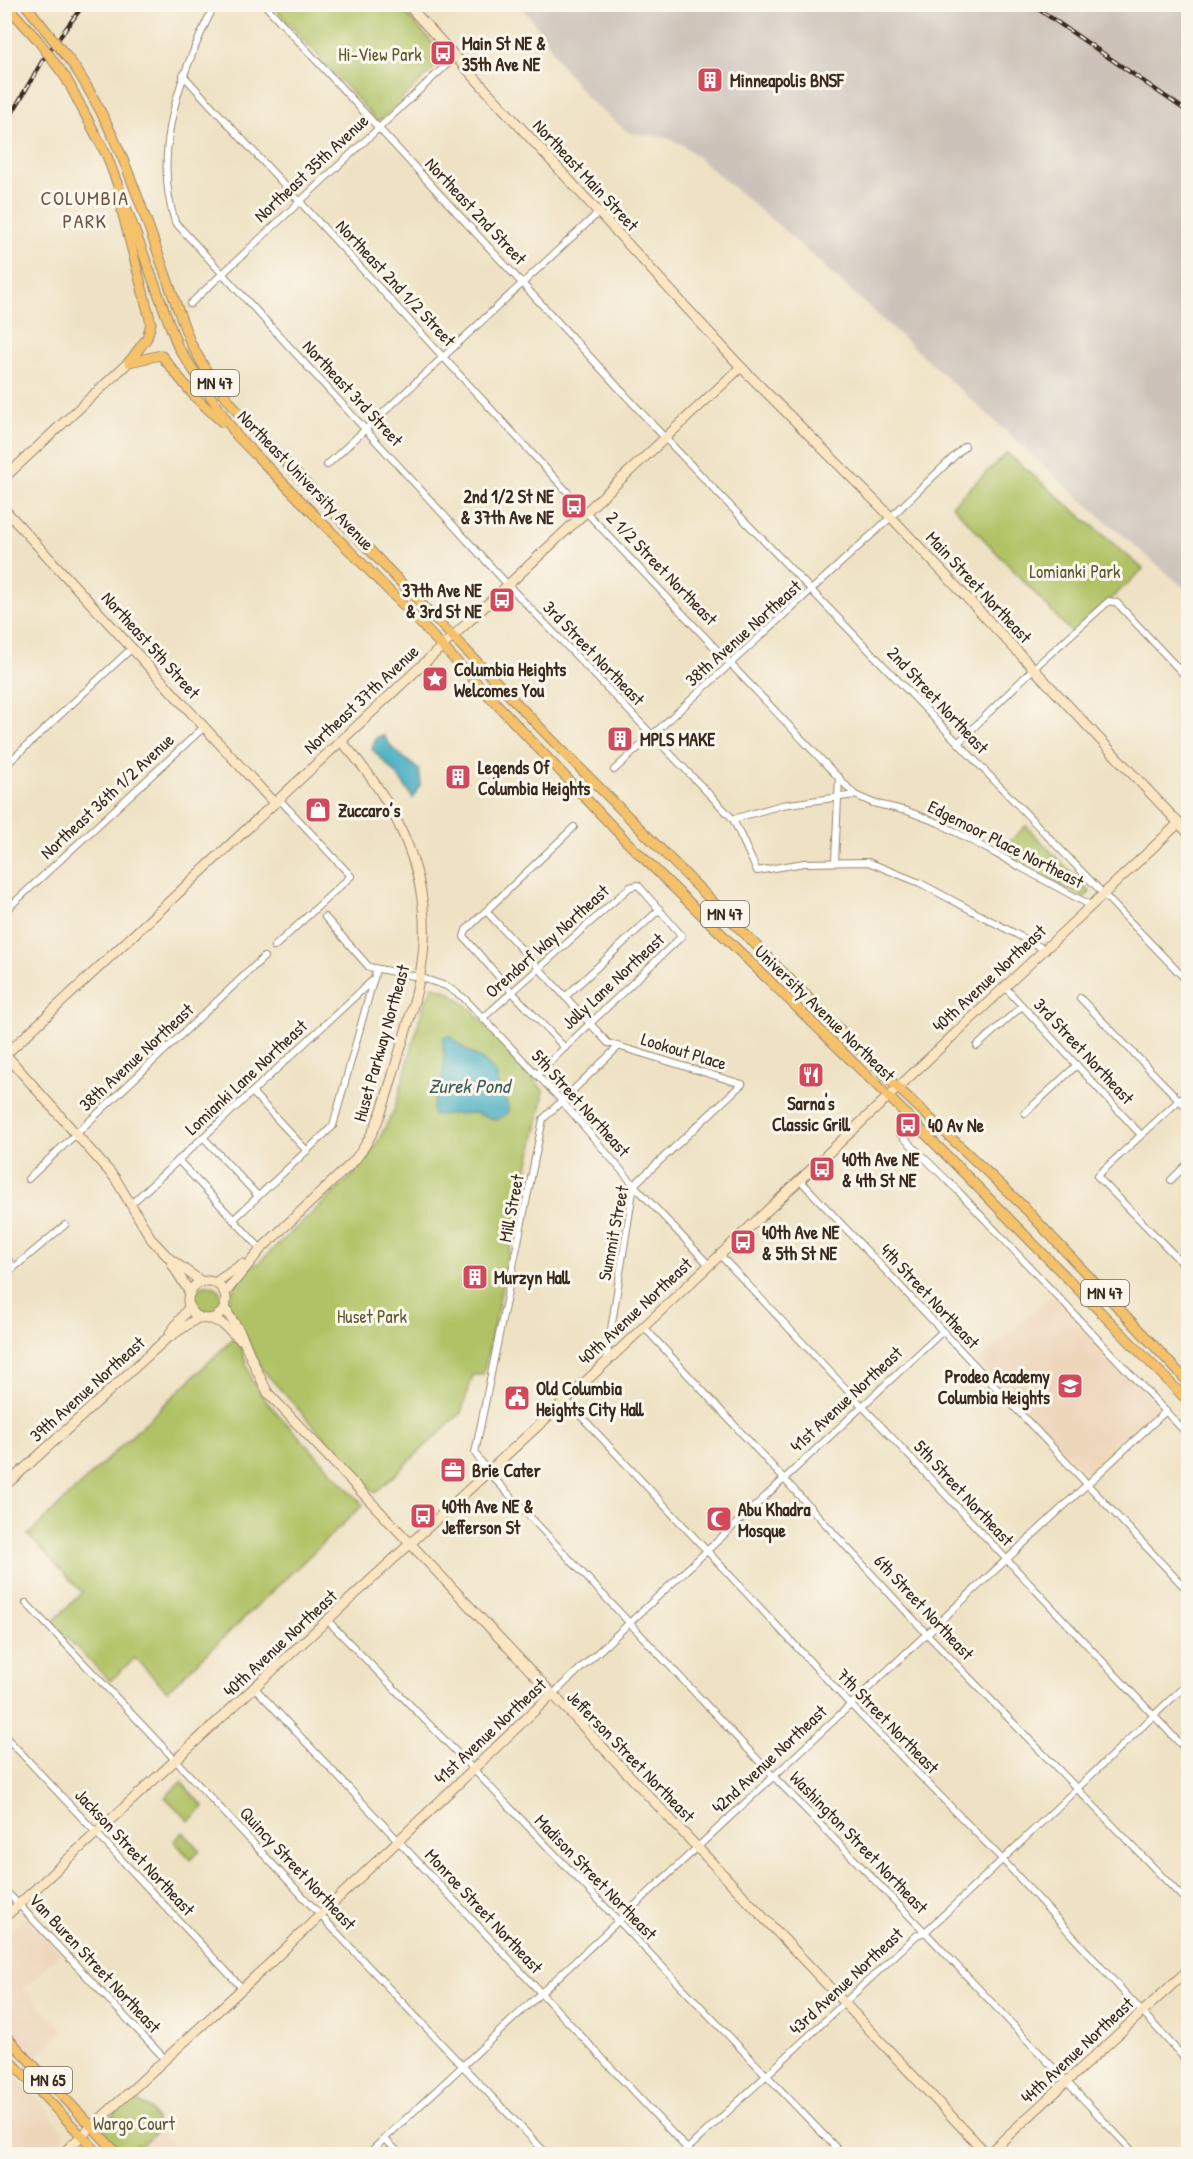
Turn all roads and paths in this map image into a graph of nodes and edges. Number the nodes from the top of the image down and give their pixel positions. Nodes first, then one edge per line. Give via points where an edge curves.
1 (25, 4) edge
2 (215, 4) edge
3 (264, 4) edge
4 (407, 4) edge
5 (8, 7) edge
6 (455, 57) junction
7 (183, 75) junction
8 (378, 128) junction
9 (117, 185) junction
10 (301, 201) junction
11 (598, 213) junction
12 (223, 274) junction
13 (522, 283) junction
14 (190, 304) dead end
15 (444, 356) junction
16 (129, 363) junction
17 (741, 367) junction
18 (366, 429) junction
19 (237, 436) junction
20 (665, 438) junction
21 (965, 446) dead end
22 (327, 465) dead end
23 (4, 478) edge
24 (4, 509) edge
25 (586, 512) junction
26 (891, 518) junction
27 (508, 585) junction
28 (813, 589) junction
29 (453, 636) junction
30 (442, 647) junction
31 (132, 648) junction
32 (732, 662) junction
33 (1034, 668) junction
34 (1188, 679) edge
35 (204, 727) junction
36 (653, 735) junction
37 (341, 741) junction
38 (958, 743) junction
39 (4, 767) edge
40 (614, 770) dead end
41 (839, 777) junction
42 (855, 795) junction
43 (838, 797) junction
44 (276, 801) junction
45 (733, 819) junction
46 (1179, 823) junction
47 (574, 827) dead end
48 (1188, 833) edge
49 (835, 862) junction
50 (630, 887) joint
51 (1103, 893) junction
52 (1090, 905) junction
53 (660, 909) junction
54 (4, 912) edge
55 (487, 912) junction
56 (324, 917) dead end
57 (274, 947) dead end
58 (1044, 949) junction
59 (264, 957) dead end
60 (538, 968) junction
61 (376, 969) junction
62 (419, 977) junction
63 (374, 979) junction
64 (1188, 982) edge
65 (1004, 986) junction
66 (512, 992) junction
67 (565, 997) junction
68 (1080, 998) dead end
69 (1022, 1006) junction
70 (483, 1018) junction
71 (590, 1024) junction
72 (977, 1046) dead end
73 (565, 1047) junction
74 (618, 1047) junction
75 (5, 1055) edge
76 (1077, 1065) junction
77 (536, 1075) junction
78 (742, 1084) joint
79 (897, 1088) junction
80 (252, 1092) junction
81 (1188, 1092) edge
82 (888, 1096) junction
83 (561, 1100) junction
84 (1180, 1100) junction
85 (1188, 1109) edge
86 (1025, 1113) dead end
87 (77, 1133) junction
88 (899, 1133) dead end
89 (1141, 1135) junction
90 (203, 1137) junction
91 (307, 1151) junction
92 (178, 1160) junction
93 (1188, 1163) edge
94 (28, 1179) dead end
95 (799, 1179) junction
96 (1171, 1180) dead end
97 (634, 1185) junction
98 (258, 1196) junction
99 (130, 1205) junction
100 (233, 1220) junction
101 (65, 1225) dead end
102 (257, 1252) junction
103 (719, 1254) junction
104 (4, 1255) edge
105 (170, 1259) junction
106 (708, 1264) junction
107 (14, 1267) junction
108 (1188, 1269) edge
109 (4, 1276) edge
110 (202, 1282) junction
111 (215, 1283) junction
112 (190, 1293) junction
113 (225, 1293) junction
114 (190, 1306) junction
115 (225, 1307) junction
116 (199, 1317) junction
117 (211, 1318) junction
118 (643, 1326) junction
119 (943, 1331) junction
120 (165, 1340) junction
121 (243, 1341) junction
122 (606, 1361) junction
123 (1188, 1382) edge
124 (566, 1400) junction
125 (1188, 1401) edge
126 (862, 1406) junction
127 (1166, 1411) junction
128 (1188, 1435) edge
129 (488, 1472) junction
130 (784, 1479) junction
131 (1087, 1484) junction
132 (4, 1487) edge
133 (410, 1543) junction
134 (706, 1552) junction
135 (1006, 1559) junction
136 (1188, 1591) edge
137 (26, 1603) dead end
138 (328, 1621) junction
139 (629, 1623) junction
140 (926, 1633) junction
141 (1188, 1683) edge
142 (255, 1688) junction
143 (551, 1695) junction
144 (850, 1704) junction
145 (1154, 1715) junction
146 (4, 1735) edge
147 (1188, 1752) edge
148 (177, 1760) junction
149 (474, 1769) junction
150 (773, 1776) junction
151 (1076, 1788) junction
152 (97, 1834) junction
153 (398, 1841) junction
154 (696, 1848) junction
155 (1001, 1858) junction
156 (4, 1889) edge
157 (1188, 1904) edge
158 (19, 1905) junction
159 (320, 1916) junction
160 (4, 1918) edge
161 (617, 1921) junction
162 (925, 1932) junction
163 (1188, 1970) edge
164 (243, 1989) junction
165 (541, 1993) junction
166 (844, 2004) junction
167 (1142, 2013) junction
168 (4, 2034) edge
169 (4, 2054) edge
170 (164, 2058) junction
171 (1188, 2062) edge
172 (462, 2066) junction
173 (766, 2076) junction
174 (1065, 2083) junction
175 (92, 2126) junction
176 (81, 2136) junction
177 (385, 2139) junction
178 (687, 2153) edge
179 (62, 2154) edge
180 (99, 2154) edge
181 (118, 2154) edge
182 (368, 2154) edge
183 (400, 2154) edge
184 (547, 2154) edge
185 (842, 2154) edge
186 (988, 2154) edge
187 (1135, 2154) edge

1 - 29 main road, Northeast University Avenue / MN 47, bridge via 74,66 107,122 134,185 180,316 206,370 240,415
2 - 7 street
3 - 8 street, Northeast 2nd Street
4 - 6 street, Northeast Main Street
5 - 9 main road, Northeast University Avenue / MN 47, bridge via 66,78 107,156
6 - 8 street, Northeast 35th Avenue
6 - 11 street, Northeast Main Street
7 - 10 street, Northeast 2nd 1/2 Street
7 - 12 street, Northeast 3rd Street via 168,136 167,194 174,222
8 - 10 street, Northeast 35th Avenue
8 - 13 street, Northeast 2nd Street
9 - 16 main road via 150,322 147,338
9 - 19 main road, Northeast University Avenue / MN 47 via 178,347
10 - 12 street, Northeast 35th Avenue
10 - 15 street, Northeast 2nd 1/2 Street
11 - 13 street
11 - 17 street, Northeast Main Street
12 - 14 street, Northeast 35th Avenue
12 - 18 street, Northeast 3rd Street
13 - 15 street
13 - 20 street, Northeast 2nd Street
15 - 18 street
15 - 25 street, Northeast 2nd 1/2 Street
16 - 19 main road via 160,355 195,397
16 - 23 street
17 - 20 street, Northeast 37th Avenue
17 - 26 street, Main Street Northeast
18 - 22 street
18 - 27 street, Northeast 3rd Street
19 - 30 main road, Northeast University Avenue / MN 47
20 - 25 street, Northeast 37th Avenue
20 - 28 street, 2nd Street Northeast
21 - 26 street, 38th Avenue Northeast
24 - 31 street, Northeast 5th Street
25 - 27 street, Northeast 37th Avenue
25 - 32 street, 2 1/2 Street Northeast
26 - 28 street, 38th Avenue Northeast
26 - 33 street, Main Street Northeast
27 - 29 street, Northeast 37th Avenue
27 - 36 street, 3rd Street Northeast
28 - 32 street, 38th Avenue Northeast
28 - 38 street, 2nd Street Northeast
29 - 30 street, Northeast 37th Avenue
29 - 79 main road, University Avenue Northeast / MN 47
30 - 37 street, Northeast 37th Avenue
30 - 82 main road, University Avenue Northeast / MN 47 via 627,842
31 - 35 street, Northeast 5th Street
31 - 39 street
32 - 36 street, 38th Avenue Northeast
32 - 41 street, 2 1/2 Street Northeast
33 - 34 street via 1109,601 1117,603
33 - 38 street
33 - 46 street, Main Street Northeast
35 - 44 street, Northeast 5th Street
35 - 54 street, Northeast 36th 1/2 Avenue
36 - 40 street, 38th Avenue Northeast
36 - 45 street, 3rd Street Northeast
37 - 44 street, Northeast 37th Avenue
37 - 62 street, Huset Parkway Northeast via 379,786 412,858 424,919
38 - 51 street, 2nd Street Northeast
41 - 42 street, 2 1/2 Street Northeast
41 - 43 street
42 - 43 street, Edgemoor Place Northeast
42 - 52 street, Edgemoor Place Northeast via 939,823
43 - 45 street, Edgemoor Place Northeast via 782,805
43 - 49 street
44 - 57 street via 351,876
44 - 75 street, Northeast 37th Avenue
45 - 49 street, 3rd Street Northeast via 757,871
46 - 48 street, Main Street Northeast
46 - 51 street, 40th Avenue Northeast
47 - 55 street
49 - 58 street via 868,862 920,883
50 - 53 street, Jolly Lane Northeast via 638,885
50 - 60 street, Orendorf Way Northeast
51 - 52 street, 40th Avenue Northeast
51 - 64 street, 2nd Street Northeast
52 - 58 street, 40th Avenue Northeast
53 - 67 street
53 - 71 street, Jolly Lane Northeast via 682,936
55 - 60 street
55 - 66 street via 464,936
56 - 61 street via 369,967
58 - 65 street, 40th Avenue Northeast
59 - 87 street, 38th Avenue Northeast
60 - 66 street, Orendorf Way Northeast
60 - 67 street
61 - 62 street, 5th Street Northeast
61 - 63 street
62 - 70 street, 5th Street Northeast via 454,990
62 - 102 street, Huset Parkway Northeast via 382,1110 366,1146
63 - 80 street, Lomianki Lane Northeast
63 - 91 street via 337,1116 333,1126
65 - 69 street, 3rd Street Northeast
65 - 79 street, 40th Avenue Northeast
66 - 70 street, Orendorf Way Northeast
66 - 73 street
67 - 71 street
68 - 84 street
69 - 72 street
69 - 76 street, 3rd Street Northeast
70 - 77 street, 5th Street Northeast
71 - 73 street, Jolly Lane Northeast
71 - 74 street via 608,1043
73 - 77 street, Jolly Lane Northeast
74 - 78 street, Lookout Place
74 - 83 street, Mill Street
75 - 87 street
76 - 86 street
76 - 89 street, 3rd Street Northeast
77 - 83 street, 5th Street Northeast
78 - 97 street, Summit Street
79 - 82 street, 40th Avenue Northeast
79 - 123 main road, University Avenue Northeast / MN 47 via 1021,1204
80 - 90 street, Lomianki Lane Northeast
80 - 91 street
81 - 84 street
82 - 95 street, 40th Avenue Northeast
82 - 125 main road, University Avenue Northeast / MN 47
83 - 97 street, 5th Street Northeast
83 - 129 street, Mill Street via 543,1119 477,1441 475,1453
84 - 85 street
84 - 89 street
87 - 94 street, 38th Avenue Northeast
87 - 99 street via 115,1178
88 - 127 street
89 - 108 street via 1097,1176
90 - 92 street, Lomianki Lane Northeast
90 - 98 street
91 - 98 street
92 - 99 street, Lomianki Lane Northeast
92 - 100 street
93 - 96 street
95 - 103 street, 40th Avenue Northeast
95 - 119 street, 4th Street Northeast
97 - 106 street, 5th Street Northeast
97 - 122 street, Summit Street
98 - 100 street
99 - 105 street via 152,1240
100 - 102 street
101 - 107 street
102 - 111 street, Huset Parkway Northeast
102 - 113 street, Huset Parkway Northeast
103 - 106 street, 40th Avenue Northeast
103 - 126 street, 5th Street Northeast
104 - 107 street
105 - 110 street
105 - 112 street
106 - 118 street, 40th Avenue Northeast
107 - 109 street
110 - 111 street
110 - 112 street
111 - 113 street
112 - 114 street
113 - 115 street
114 - 116 street
114 - 120 street, 39th Avenue Northeast
115 - 117 street
115 - 121 street, Jefferson Street Northeast
116 - 117 street
116 - 120 street, 39th Avenue Northeast
117 - 121 street, Jefferson Street Northeast
118 - 122 street, 40th Avenue Northeast
118 - 130 street, 6th Street Northeast
119 - 126 street, 41st Avenue Northeast
119 - 131 street, 4th Street Northeast
120 - 132 street, 39th Avenue Northeast
121 - 133 street, Jefferson Street Northeast via 268,1393
122 - 124 street, 40th Avenue Northeast
124 - 129 street, 40th Avenue Northeast
124 - 134 street, 7th Street Northeast
126 - 130 street, 41st Avenue Northeast
126 - 135 street, 5th Street Northeast
127 - 128 street
127 - 131 street, 42nd Avenue Northeast
129 - 133 street, 40th Avenue Northeast
129 - 139 street, Washington Street Northeast
130 - 134 street, 41st Avenue Northeast
130 - 140 street, 6th Street Northeast
131 - 135 street, 42nd Avenue Northeast
131 - 136 street, 4th Street Northeast
133 - 138 street, 40th Avenue Northeast
133 - 143 street, Jefferson Street Northeast
134 - 139 street, 41st Avenue Northeast
134 - 144 street, 7th Street Northeast
135 - 140 street, 42nd Avenue Northeast
135 - 145 street, 5th Street Northeast
137 - 148 street, Quincy Street Northeast
138 - 142 street, 40th Avenue Northeast
138 - 149 street, Madison Street Northeast
139 - 143 street, 41st Avenue Northeast
139 - 150 street, Washington Street Northeast
140 - 144 street, 42nd Avenue Northeast
140 - 151 street, 6th Street Northeast
141 - 145 street, 43rd Avenue Northeast
142 - 148 street, 40th Avenue Northeast
142 - 153 street, Monroe Street Northeast
143 - 149 street, 41st Avenue Northeast
143 - 154 street, Jefferson Street Northeast
144 - 150 street, 42nd Avenue Northeast
144 - 155 street, 7th Street Northeast
145 - 147 street, 5th Street Northeast
145 - 151 street, 43rd Avenue Northeast
146 - 152 street, Jackson Street Northeast
148 - 152 street, 40th Avenue Northeast
148 - 159 street, Quincy Street Northeast
149 - 153 street, 41st Avenue Northeast
149 - 161 street, Madison Street Northeast
150 - 154 street, 42nd Avenue Northeast
150 - 162 street, Washington Street Northeast
151 - 155 street, 43rd Avenue Northeast
151 - 157 street, 6th Street Northeast
152 - 158 street, 40th Avenue Northeast
152 - 164 street, Jackson Street Northeast
153 - 159 street, 41st Avenue Northeast
153 - 165 street, Monroe Street Northeast
154 - 161 street, 42nd Avenue Northeast
154 - 166 street, Jefferson Street Northeast
155 - 162 street, 43rd Avenue Northeast
155 - 167 street, 7th Street Northeast
156 - 158 street, Van Buren Street Northeast
158 - 160 street, 40th Avenue Northeast
158 - 170 street, Van Buren Street Northeast
159 - 164 street, 41st Avenue Northeast
159 - 172 street, Quincy Street Northeast
161 - 165 street, 42nd Avenue Northeast
161 - 173 street, Madison Street Northeast
162 - 166 street, 43rd Avenue Northeast via 917,1935
162 - 174 street, Washington Street Northeast
163 - 167 street, 44th Avenue Northeast
164 - 170 street, 41st Avenue Northeast
165 - 172 street, 42nd Avenue Northeast
165 - 178 street, Monroe Street Northeast
166 - 173 street, 43rd Avenue Northeast
166 - 186 street, Jefferson Street Northeast
167 - 171 street, 7th Street Northeast
167 - 174 street, 44th Avenue Northeast
168 - 175 main road, MN 65
169 - 176 main road, MN 65
170 - 175 street, 41st Avenue Northeast
172 - 177 street, 42nd Avenue Northeast
172 - 184 street, Quincy Street Northeast
173 - 178 street, 43rd Avenue Northeast
173 - 185 street, Madison Street Northeast
174 - 186 street, 44th Avenue Northeast
174 - 187 street, Washington Street Northeast
175 - 176 street, 41st Avenue Northeast
175 - 181 main road, MN 65
176 - 179 street, 41st Avenue Northeast
176 - 180 main road, MN 65
177 - 182 street, 42nd Avenue Northeast
177 - 183 street

